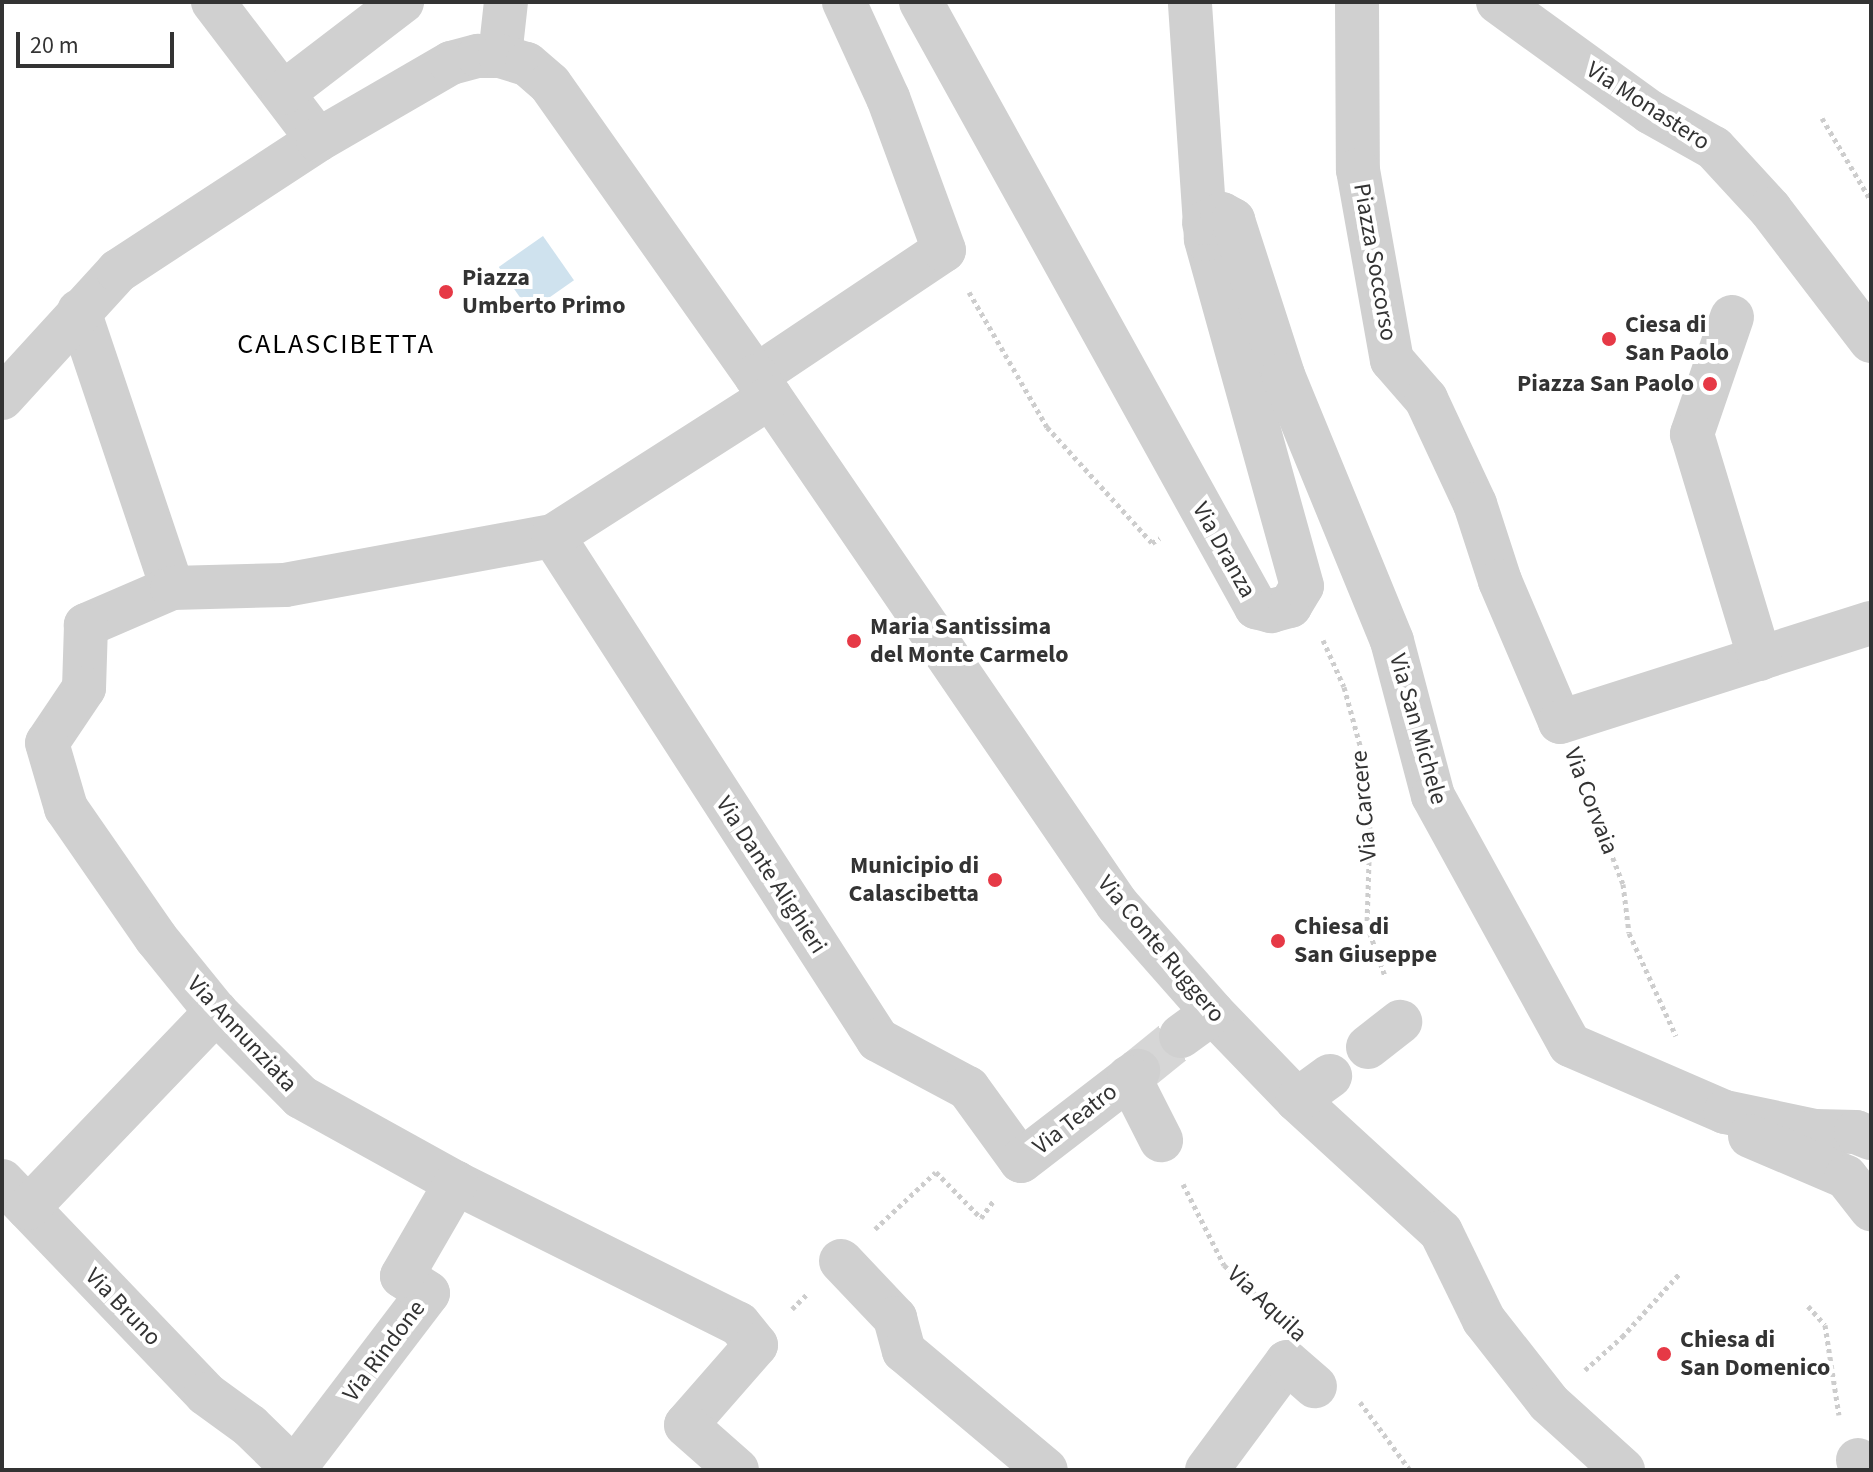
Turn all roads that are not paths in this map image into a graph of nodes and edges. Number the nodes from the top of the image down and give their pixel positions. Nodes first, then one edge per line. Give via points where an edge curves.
1 (213, 2) edge
2 (402, 2) edge
3 (506, 2) edge
4 (844, 2) edge
5 (921, 2) edge
6 (1190, 2) edge
7 (1357, 2) edge
8 (1498, 2) edge
9 (500, 56) junction
10 (283, 93) junction
11 (318, 140) junction
12 (1204, 223) junction
13 (79, 311) junction
14 (1732, 317) dead end
15 (1871, 341) edge
16 (763, 386) junction
17 (2, 398) edge
18 (557, 542) junction
19 (162, 591) junction
20 (1871, 623) edge
21 (1760, 659) junction
22 (1560, 722) joint
23 (216, 1012) junction
24 (1725, 1112) junction
25 (1871, 1138) edge
26 (1161, 1140) road end
27 (1021, 1161) joint
28 (456, 1183) junction
29 (15, 1195) edge
30 (1871, 1209) edge
31 (841, 1261) dead end
32 (1335, 1391) road end
33 (250, 1426) joint
34 (737, 1470) edge
35 (1046, 1470) edge
36 (1207, 1470) edge
37 (1623, 1470) edge

1 - 10 street
2 - 10 street
3 - 9 street
4 - 16 street via 888,98 944,250
5 - 12 street, Via Dranza via 1256,607 1271,611 1290,606 1302,586
6 - 12 street
7 - 22 street, Piazza Soccorso via 1358,170 1392,360 1426,399 1475,504 1500,581
8 - 15 street, Via Monastero via 1650,112 1714,148 1770,209
9 - 11 street via 451,63
9 - 16 street, Via Conte Ruggero via 527,64 550,84
10 - 11 street
11 - 13 street via 118,271
12 - 24 street, Via San Michele via 1222,214 1233,220 1283,375 1392,641 1433,796 1570,1045
13 - 17 street
13 - 19 street
14 - 21 street via 1692,434
16 - 18 street
16 - 37 street, Via Conte Ruggero via 1197,1024 1314,1088 1441,1232 1484,1320 1549,1403
18 - 19 street via 477,548 285,585
18 - 27 street, Via Dante Alighieri via 878,1040 968,1088
19 - 23 street, Via Annunziata via 86,625 84,688 47,743 66,808 156,938
20 - 21 street, Via Corvaia
21 - 22 street, Via Corvaia
23 - 28 street, Via Annunziata via 301,1097
23 - 29 street
24 - 25 street, Via San Michele
24 - 30 street via 1752,1139 1846,1177
26 - 27 street, Via Teatro via 1133,1074
28 - 33 street, Via Rindone via 402,1276 428,1293 294,1469
28 - 34 street, Via Annunziata via 739,1324 756,1345 686,1425
29 - 33 street, Via Bruno via 206,1394
31 - 35 street via 895,1318 904,1351
32 - 36 street via 1287,1362

